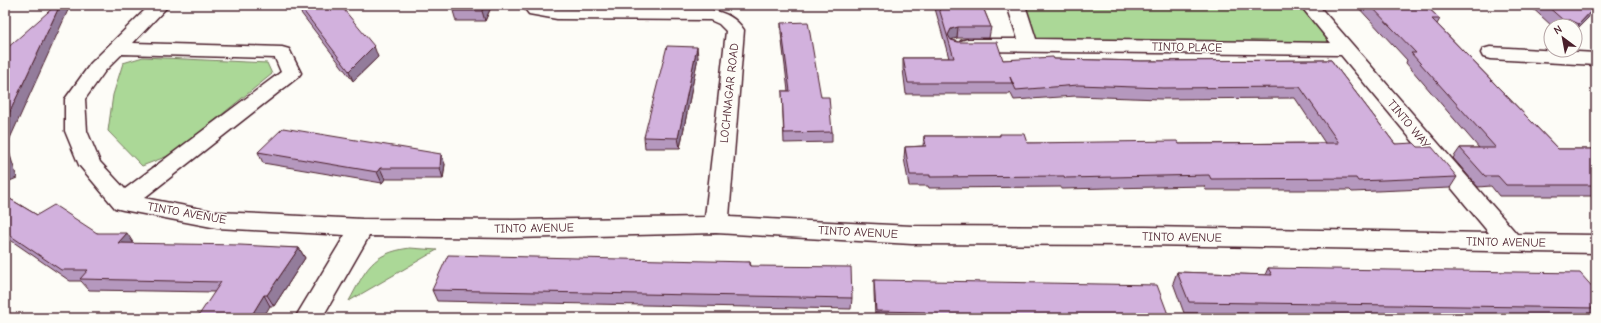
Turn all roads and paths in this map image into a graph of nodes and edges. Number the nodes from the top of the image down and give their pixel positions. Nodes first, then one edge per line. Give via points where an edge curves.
1 (160, 5) edge
2 (531, 5) edge
3 (1016, 5) edge
4 (1309, 5) edge
5 (1030, 44) junction
6 (957, 45) edge
7 (117, 48) junction
8 (1345, 49) junction
9 (1490, 53) dead end
10 (1596, 59) edge
11 (122, 202) junction
12 (716, 225) junction
13 (362, 227) junction
14 (1510, 242) junction
15 (1596, 244) edge
16 (308, 318) edge

1 - 7 street
2 - 12 street, LOCHNAGAR ROAD via 534,10 557,14 712,15 726,20 735,30
3 - 5 street
4 - 8 street, TINTO WAY
5 - 6 street, TINTO PLACE
5 - 8 street, TINTO PLACE
7 - 11 street via 98,67 75,100 76,131 90,165
7 - 11 street, TINTO AVENUE via 282,53 290,72
8 - 14 street, TINTO WAY
9 - 10 street
11 - 13 street, TINTO AVENUE via 217,220
12 - 13 street, TINTO AVENUE via 514,229
12 - 14 street, TINTO AVENUE via 912,235
13 - 16 street
14 - 15 street, TINTO AVENUE

